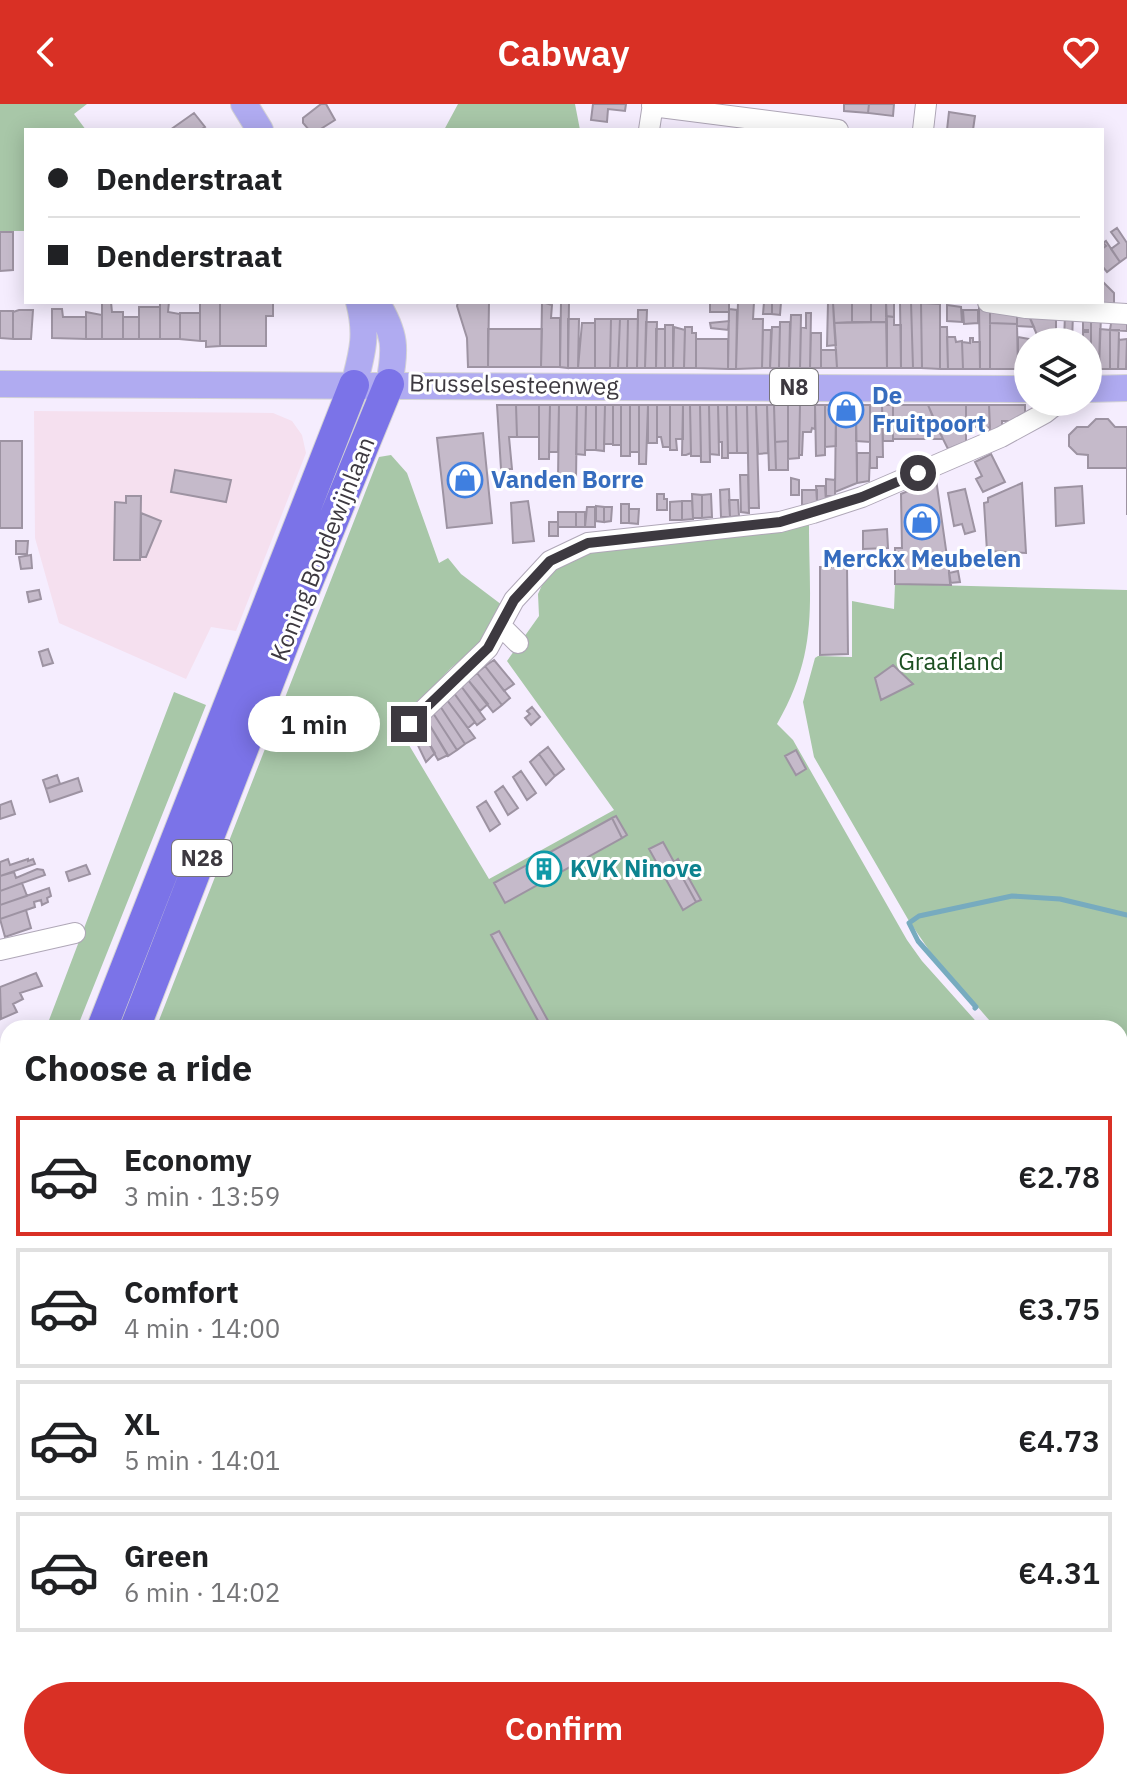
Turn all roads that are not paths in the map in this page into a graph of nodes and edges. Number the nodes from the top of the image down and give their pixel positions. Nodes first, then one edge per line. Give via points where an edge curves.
1 (244, 104) edge
2 (926, 104) edge
3 (652, 105) edge
4 (259, 128) edge
5 (649, 128) edge
6 (823, 128) edge
7 (923, 128) edge
8 (359, 304) edge
9 (377, 304) edge
10 (1001, 304) edge
11 (1127, 314) edge
12 (0, 384) edge
13 (389, 384) junction
14 (354, 385) junction
15 (1127, 388) edge
16 (1014, 389) edge
17 (1102, 389) edge
18 (1040, 416) edge
19 (501, 626) junction
20 (518, 643) dead end
21 (409, 724) dead end
22 (75, 933) dead end
23 (0, 950) edge
24 (105, 1020) edge
25 (138, 1020) edge

1 - 4 main road
2 - 7 street
3 - 5 street
3 - 6 street
8 - 14 main road, N28 via 364,351
9 - 13 main road, N28 via 388,321 395,352
10 - 11 street
12 - 14 main road, Brusselsesteenweg / N8
13 - 14 main road, Brusselsesteenweg / N8
13 - 16 main road, Brusselsesteenweg / N8
13 - 25 highway, Koning Boudewijnlaan / N28
14 - 24 highway, Koning Boudewijnlaan / N28
15 - 17 main road
18 - 19 street via 862,497 813,513 780,522 588,543 569,550 550,561 514,600
19 - 20 street
19 - 21 street via 488,648
22 - 23 street

